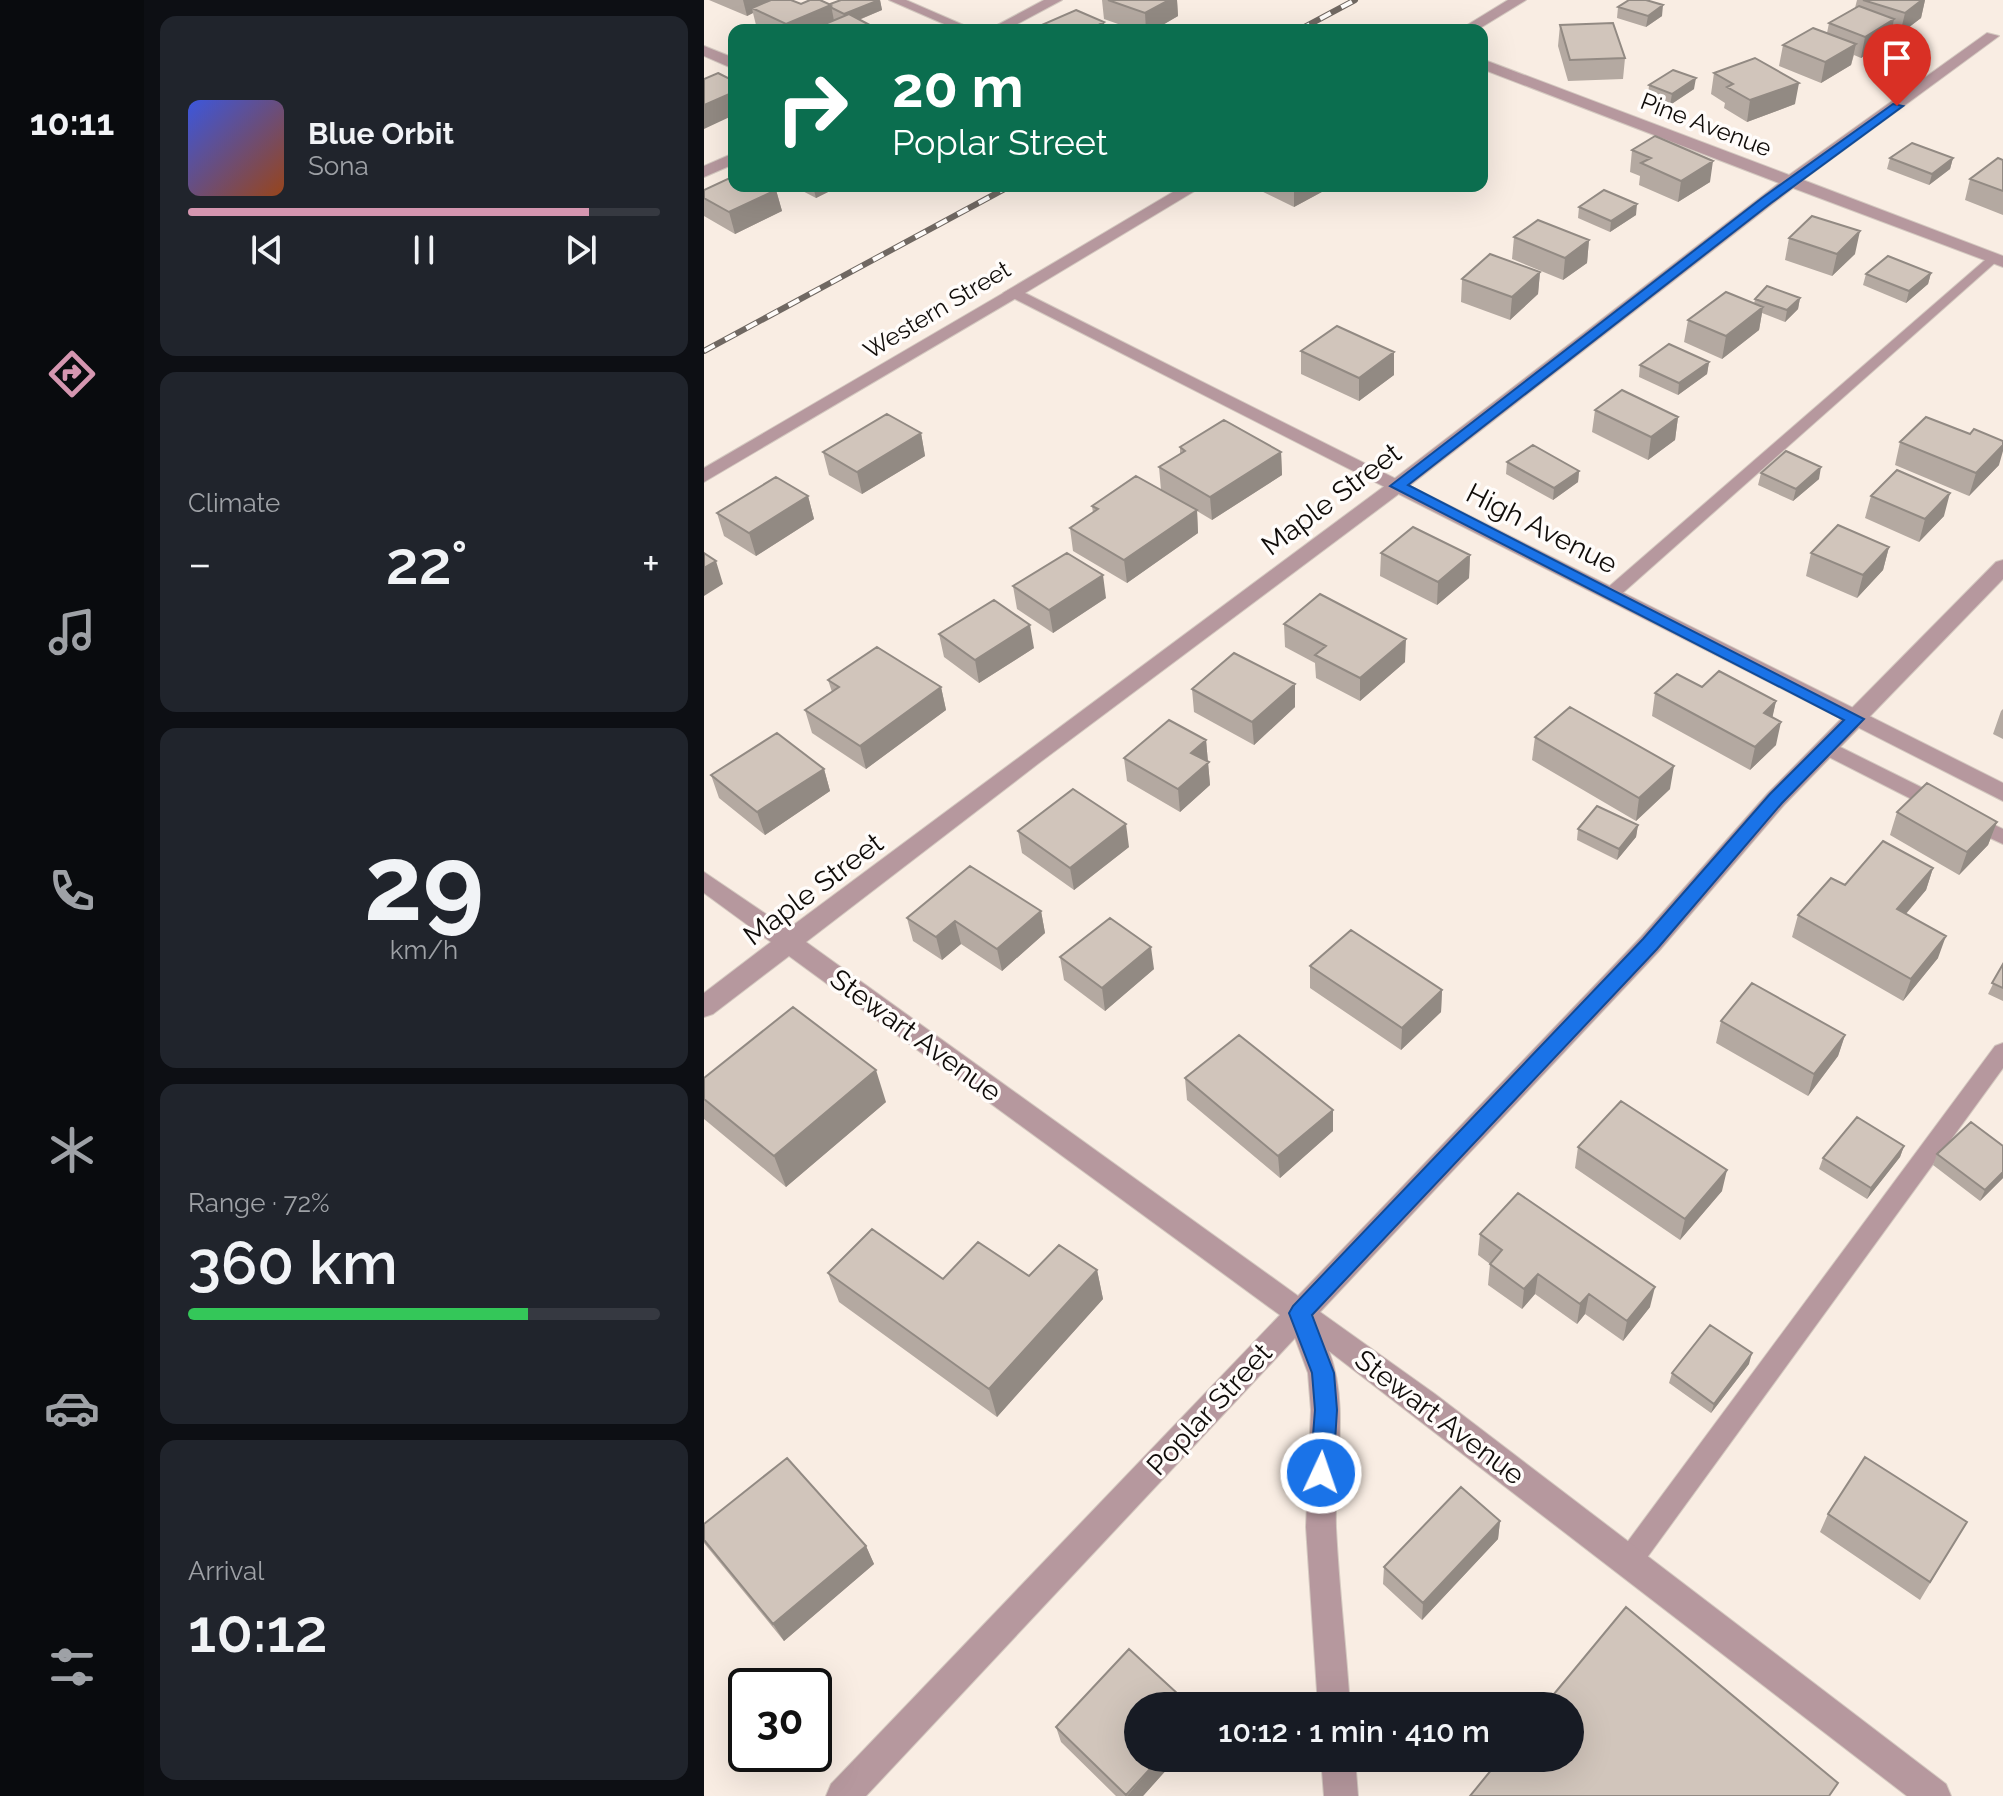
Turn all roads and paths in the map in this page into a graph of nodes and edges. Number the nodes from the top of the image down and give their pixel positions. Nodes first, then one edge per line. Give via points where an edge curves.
1 (895, 0) edge
2 (1055, 0) edge
3 (1519, 0) edge
4 (954, 24) edge
5 (1007, 24) edge
6 (1477, 24) edge
7 (1992, 36) dead end
8 (704, 50) edge
9 (728, 61) edge
10 (1488, 66) edge
11 (728, 161) edge
12 (704, 172) edge
13 (1789, 183) junction
14 (1185, 192) edge
15 (1998, 260) edge
16 (1012, 293) junction
17 (704, 476) edge
18 (1397, 486) junction
19 (2003, 567) edge
20 (1611, 594) junction
21 (1855, 719) junction
22 (1826, 747) junction
23 (2003, 793) edge
24 (2003, 837) edge
25 (704, 881) edge
26 (789, 943) junction
27 (704, 1007) edge
28 (2003, 1052) edge
29 (1300, 1313) junction
30 (1629, 1561) junction
31 (1333, 1692) edge
32 (1339, 1772) edge
33 (843, 1796) edge
34 (1341, 1796) edge
35 (1934, 1796) edge

1 - 4 lane
2 - 5 street
3 - 6 street
7 - 13 street, Maple Street
8 - 9 street
10 - 13 street, Pine Avenue
11 - 12 street
13 - 15 street, Pine Avenue
13 - 18 street, Maple Street
14 - 16 street, Western Street
15 - 20 lane
16 - 17 street, Western Street
16 - 18 street, High Avenue
18 - 20 street, High Avenue
18 - 26 street, Maple Street
19 - 21 street, Poplar Street
20 - 21 street, High Avenue
21 - 22 street, Poplar Street
21 - 23 street, High Avenue
22 - 24 lane
22 - 29 street, Poplar Street via 1650,944
25 - 26 street, Stewart Avenue
26 - 27 street, Maple Street
26 - 29 street, Stewart Avenue
28 - 30 lane
29 - 30 street, Stewart Avenue
29 - 31 street via 1323,1373 1321,1527
29 - 33 street, Poplar Street
30 - 35 street, Stewart Avenue
32 - 34 street

